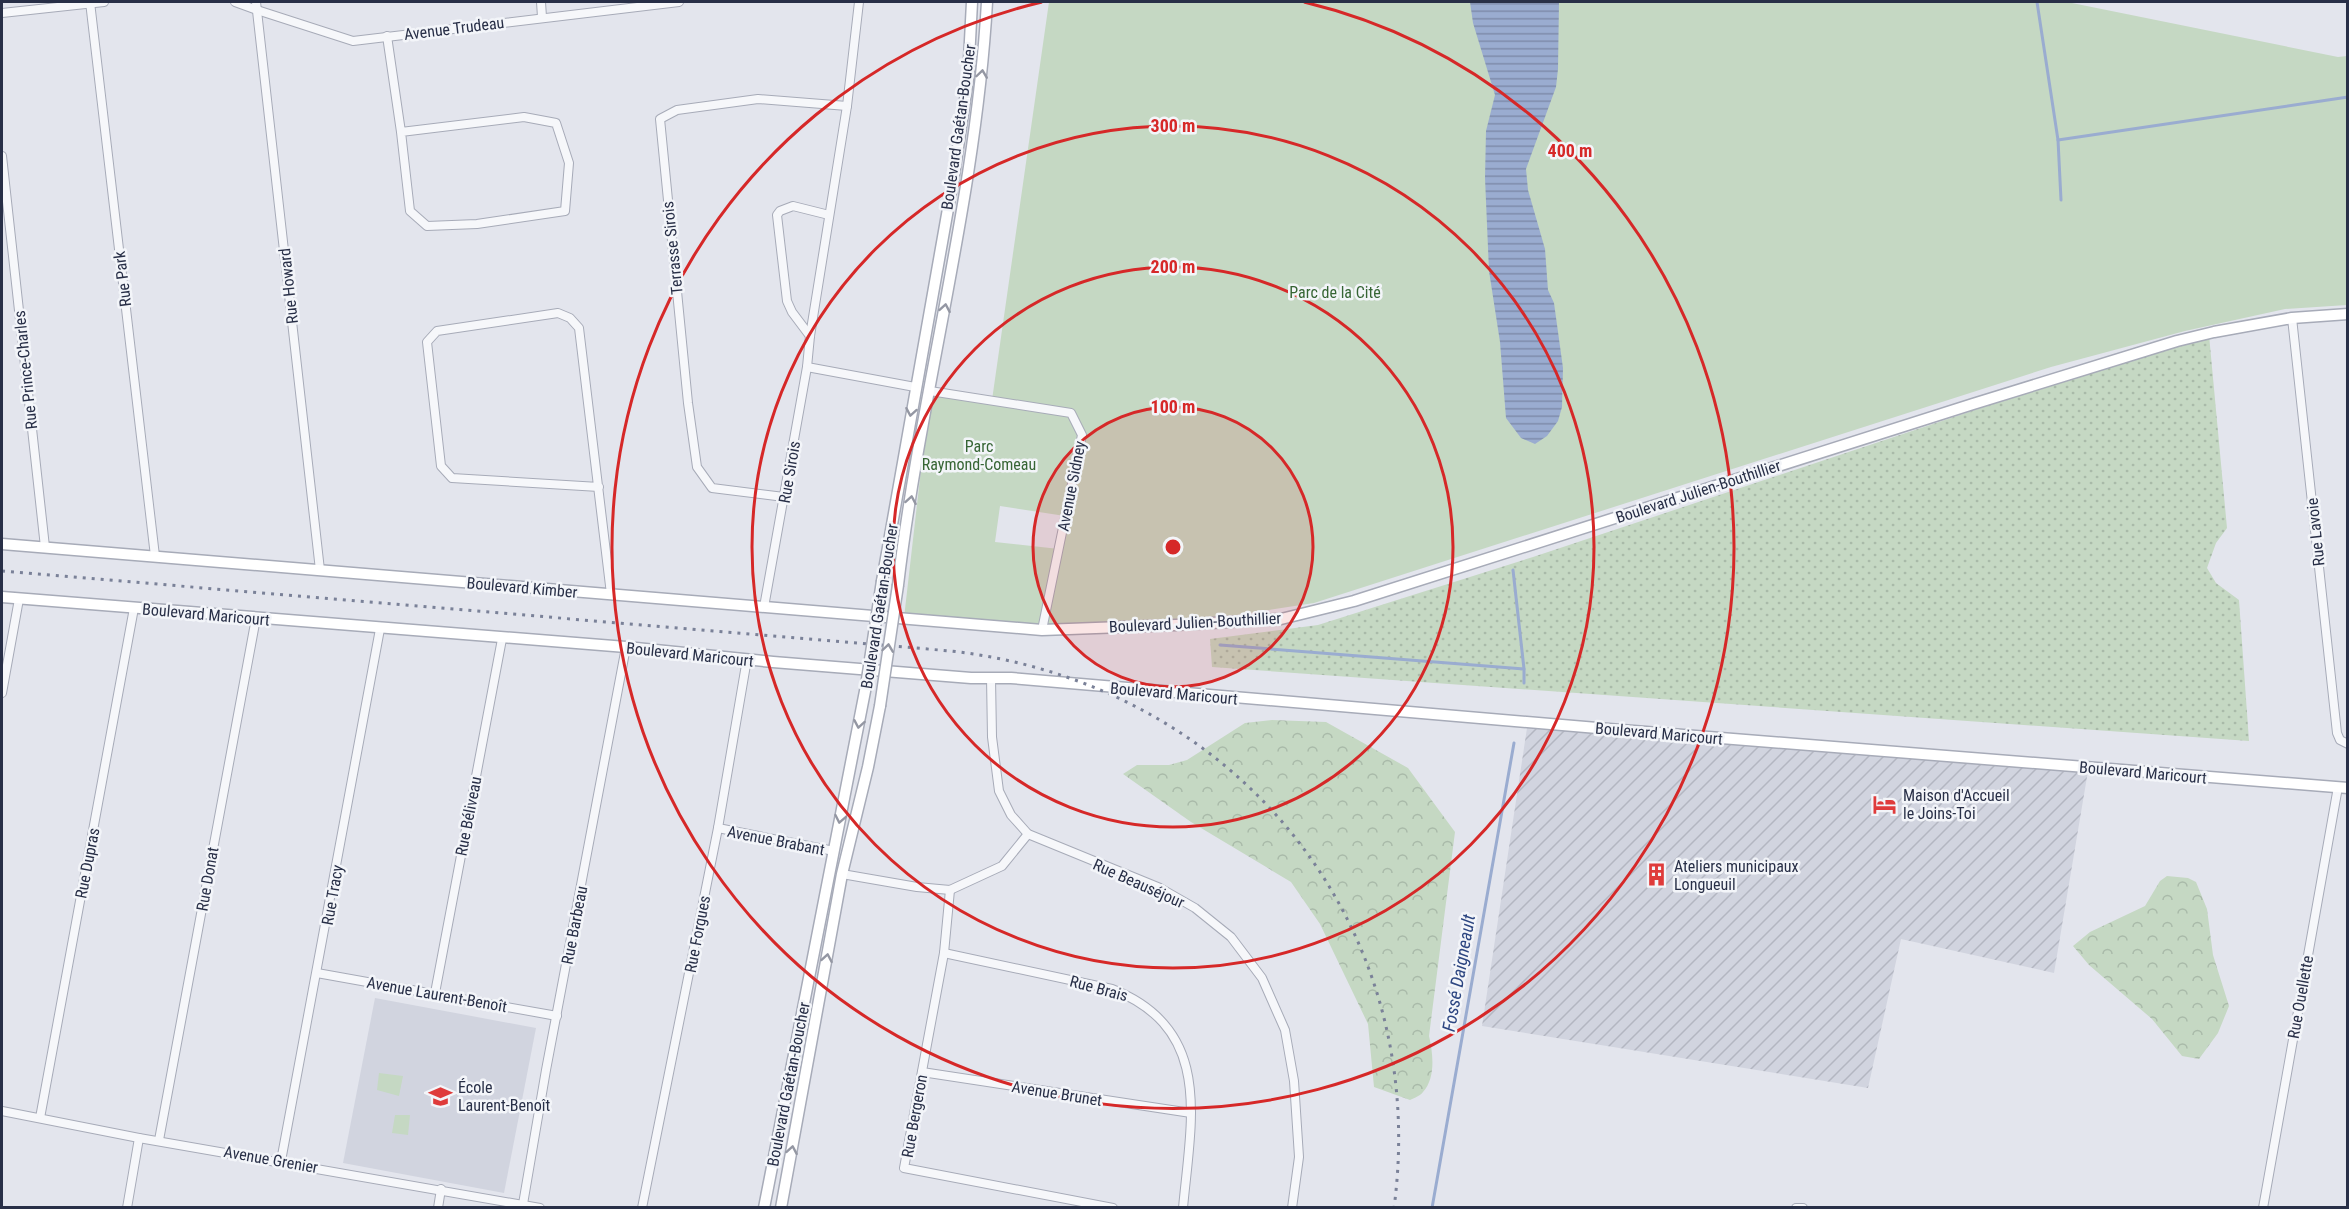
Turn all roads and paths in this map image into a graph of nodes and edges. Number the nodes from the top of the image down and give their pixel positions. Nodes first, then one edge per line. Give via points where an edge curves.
1 (90, 2) edge
2 (104, 2) edge
3 (235, 2) edge
4 (256, 2) edge
5 (541, 2) edge
6 (679, 2) edge
7 (859, 2) edge
8 (972, 2) edge
9 (987, 2) edge
10 (644, 3) edge
11 (257, 10) junction
12 (2, 13) edge
13 (542, 17) junction
14 (387, 36) junction
15 (847, 106) junction
16 (401, 132) junction
17 (2, 156) edge
18 (829, 215) junction
19 (2348, 314) edge
20 (2292, 318) junction
21 (810, 336) junction
22 (807, 367) junction
23 (915, 387) junction
24 (930, 390) junction
25 (599, 487) junction
26 (784, 497) junction
27 (2, 544) edge
28 (45, 547) junction
29 (155, 556) junction
30 (320, 570) junction
31 (611, 594) junction
32 (2, 597) edge
33 (19, 599) junction
34 (764, 607) junction
35 (134, 608) junction
36 (256, 618) junction
37 (380, 629) junction
38 (1042, 630) junction
39 (502, 639) junction
40 (626, 647) junction
41 (747, 659) junction
42 (991, 678) junction
43 (2, 693) edge
44 (2346, 744) edge
45 (2343, 787) edge
46 (718, 828) junction
47 (1028, 834) junction
48 (834, 851) junction
49 (842, 874) junction
50 (950, 890) junction
51 (944, 953) junction
52 (317, 973) junction
53 (435, 993) junction
54 (557, 1016) junction
55 (922, 1072) junction
56 (2, 1111) edge
57 (1191, 1113) junction
58 (40, 1118) junction
59 (139, 1138) junction
60 (159, 1140) junction
61 (281, 1161) junction
62 (441, 1189) junction
63 (523, 1204) junction
64 (539, 1207) edge
65 (127, 1208) edge
66 (438, 1208) edge
67 (642, 1208) edge
68 (764, 1208) edge
69 (782, 1208) edge
70 (1113, 1208) edge
71 (1183, 1208) edge
72 (1292, 1208) edge
73 (2263, 1208) edge

1 - 2 street
1 - 12 street
1 - 29 street, Rue Park
3 - 11 street, Avenue Trudeau
4 - 11 street, Rue Howard
5 - 13 street
6 - 10 street, Avenue Trudeau
7 - 15 street, Rue Sirois
8 - 23 street, Boulevard Gaétan-Boucher via 962,126
24 -> 9 street, Boulevard Gaétan-Boucher via 984,62
10 - 13 street, Avenue Trudeau
11 - 14 street, Avenue Trudeau via 353,40
11 - 30 street, Rue Howard
13 - 14 street, Avenue Trudeau
14 - 16 street
15 - 18 street, Rue Sirois
15 - 26 street, Terrasse Sirois via 758,99 677,110 660,119 697,467 712,488
16 - 16 street via 410,211 427,226 477,224 565,211 569,163 556,123 524,117
17 - 28 street, Rue Prince-Charles
18 - 21 street, Rue Sirois
18 - 21 street via 792,206 777,215 787,301
19 - 20 street, Boulevard Julien-Bouthillier
20 - 38 street, Boulevard Julien-Bouthillier via 2178,341 1354,601 1281,619
20 - 44 street, Rue Lavoie via 2337,733
21 - 22 street, Rue Sirois
22 - 23 street
22 - 26 street, Rue Sirois
23 -> 48 street, Boulevard Gaétan-Boucher, bridge
24 - 38 street, Avenue Sidney via 1071,413 1082,435
49 -> 24 street, Boulevard Gaétan-Boucher, bridge via 880,706
25 - 25 street via 579,328 570,318 558,313 437,331 427,342 441,466 452,478
25 - 31 street
26 - 34 street, Rue Sirois
27 - 28 street, Boulevard Kimber
28 - 29 street, Boulevard Kimber
29 - 30 street, Boulevard Kimber
30 - 31 street, Boulevard Kimber
31 - 34 street, Boulevard Kimber
32 - 33 street, Boulevard Maricourt
33 - 35 street, Boulevard Maricourt
33 - 43 street
34 - 38 street, Boulevard Kimber
35 - 36 street, Boulevard Maricourt
35 - 58 street, Rue Dupras
36 - 37 street, Boulevard Maricourt
36 - 60 street, Rue Donat
37 - 39 street, Boulevard Maricourt
37 - 52 street, Rue Tracy
39 - 40 street, Boulevard Maricourt
39 - 53 street, Rue Béliveau
40 - 41 street, Boulevard Maricourt
40 - 54 street, Rue Barbeau
41 - 42 street, Boulevard Maricourt
41 - 46 street, Rue Forgues
42 - 45 street, Boulevard Maricourt
42 - 47 street, Rue Beauséjour via 992,737 999,790 1011,815
45 - 73 street, Rue Ouellette
46 - 48 street, Avenue Brabant
46 - 67 street, Rue Forgues
47 - 50 street, Avenue Brabant via 1002,866
47 - 72 street, Rue Beauséjour via 1160,888 1195,908 1231,937 1262,978 1285,1030 1294,1081 1299,1156
48 - 68 street, Boulevard Gaétan-Boucher
49 - 50 street, Avenue Brabant
69 -> 49 street, Boulevard Gaétan-Boucher
50 - 51 street, Rue Bergeron
51 - 55 street, Rue Bergeron
51 - 57 street, Rue Brais via 1134,997 1171,1030 1190,1083
52 - 53 street, Avenue Laurent-Benoît
52 - 61 street, Rue Tracy
53 - 54 street, Avenue Laurent-Benoît
54 - 63 street, Rue Barbeau
55 - 57 street, Avenue Brunet
55 - 70 street, Rue Bergeron via 904,1168
56 - 58 street, Avenue Grenier
57 - 71 street, Rue Brais
58 - 59 street, Avenue Grenier
59 - 60 street, Avenue Grenier
59 - 65 street
60 - 61 street, Avenue Grenier
61 - 62 street, Avenue Grenier
62 - 63 street, Avenue Grenier
62 - 66 street
63 - 64 street, Avenue Grenier

